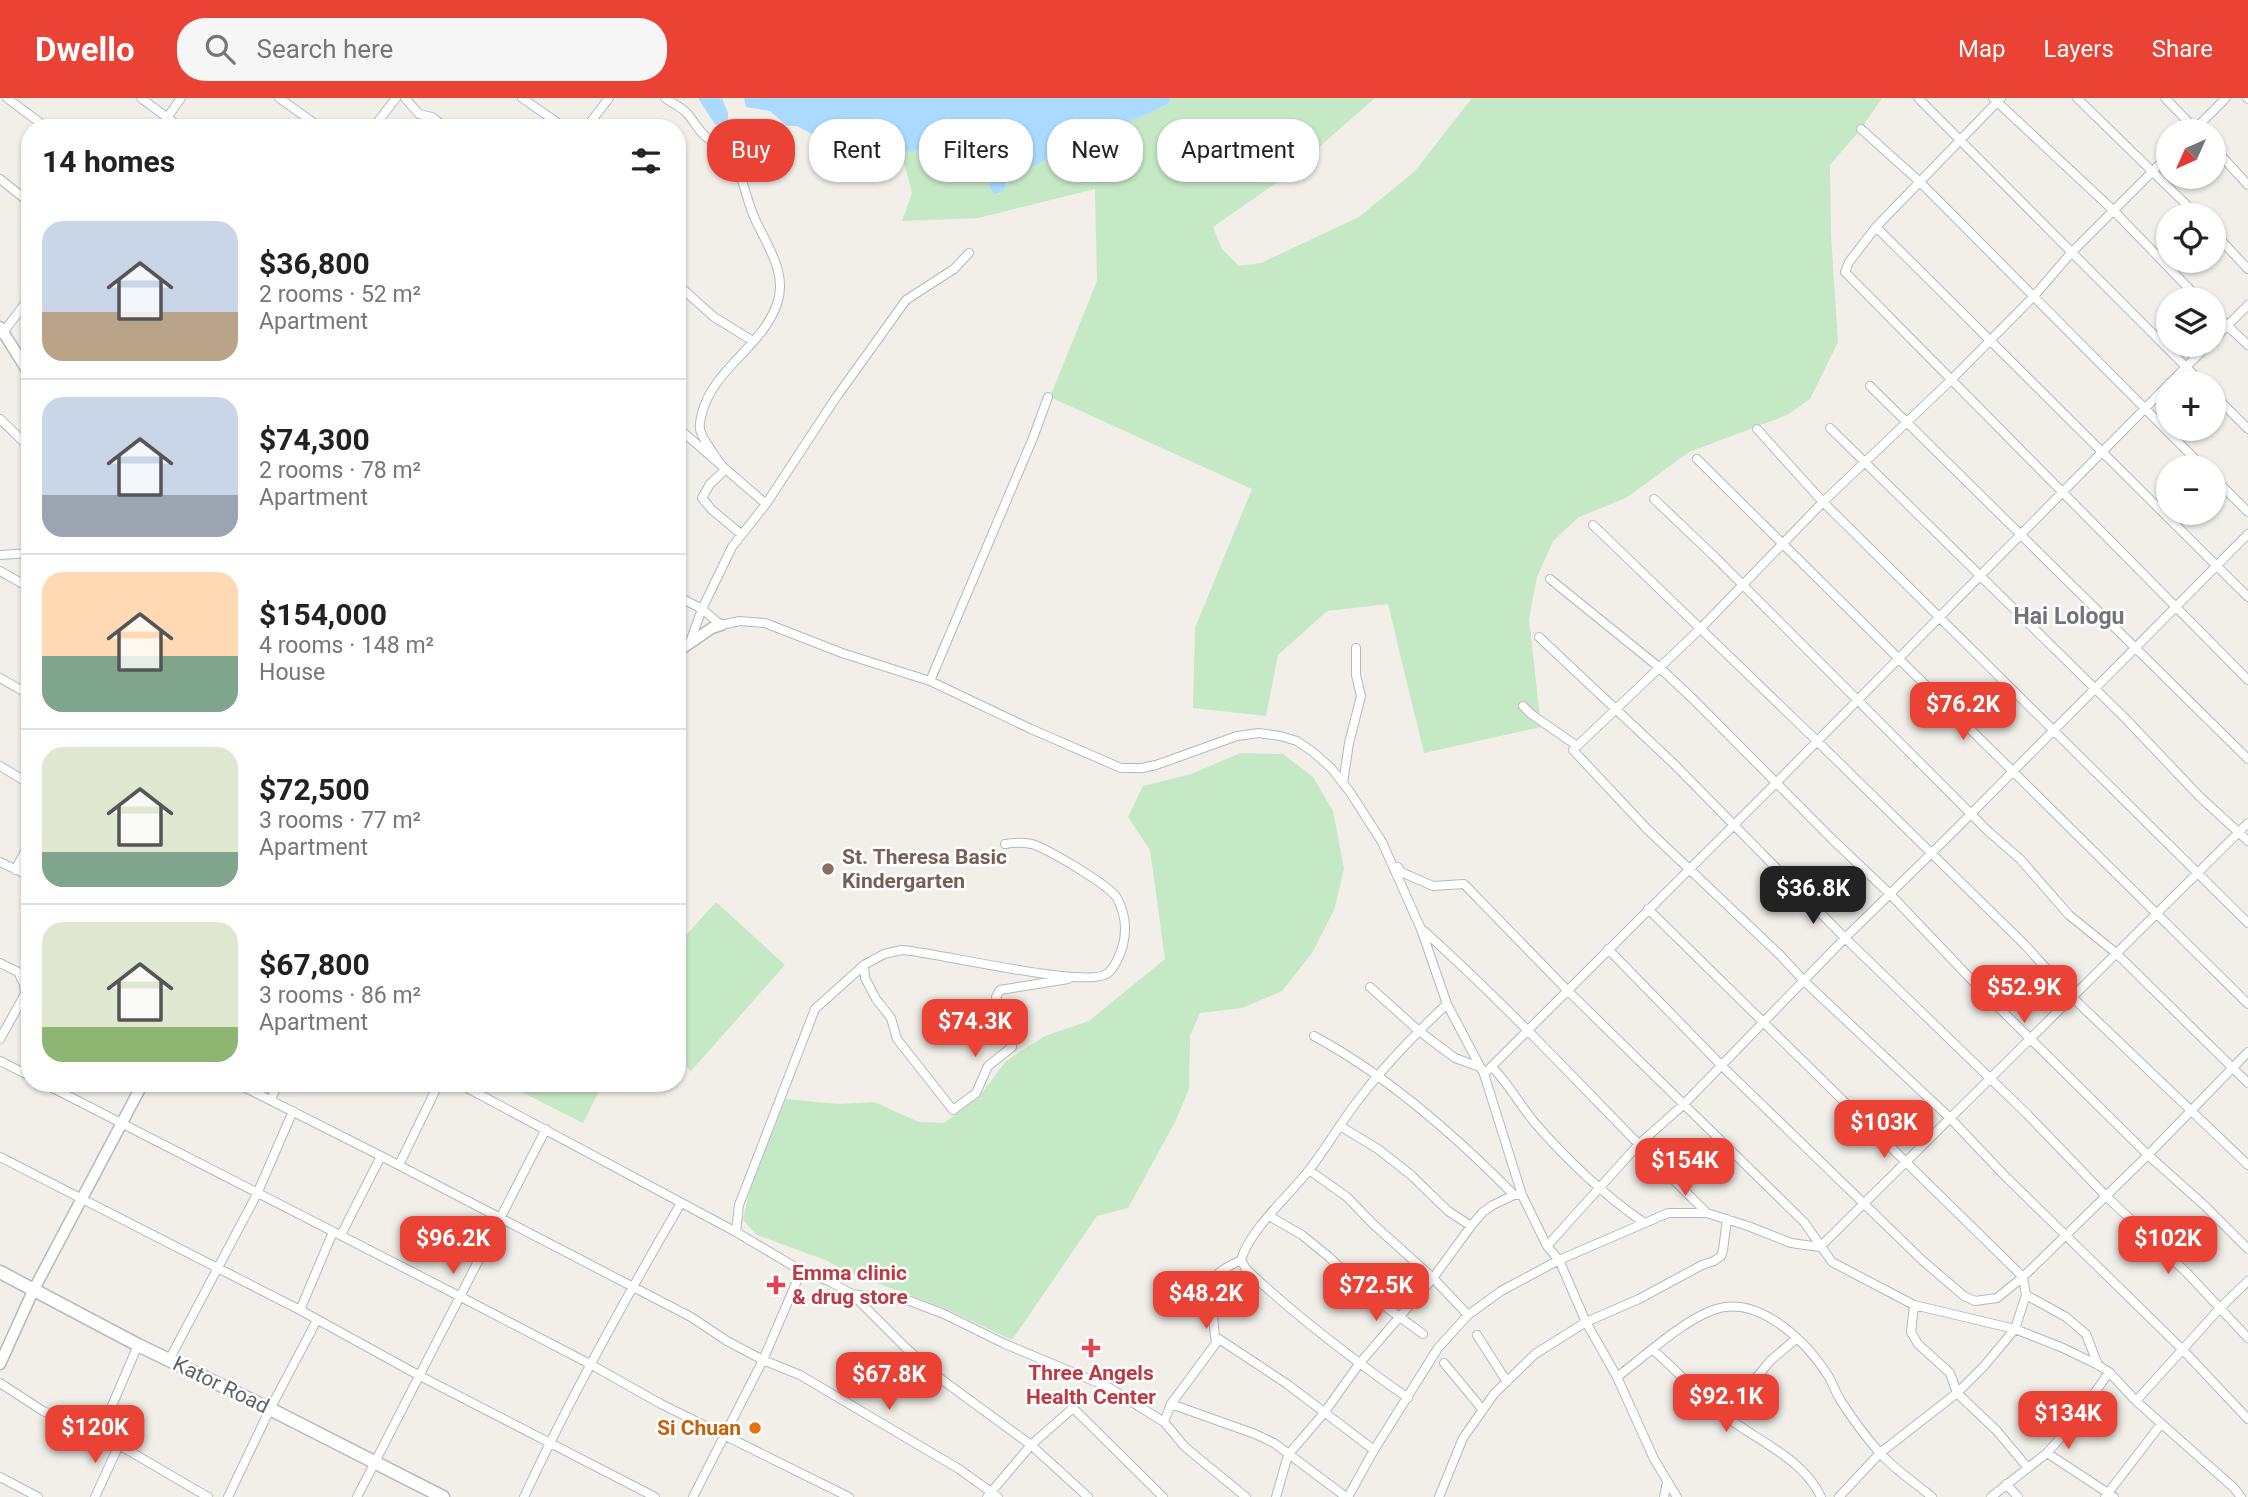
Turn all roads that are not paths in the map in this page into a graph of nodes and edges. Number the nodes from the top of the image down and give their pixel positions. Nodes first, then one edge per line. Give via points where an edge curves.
1 (7, 98) edge
2 (141, 98) edge
3 (181, 98) edge
4 (279, 98) edge
5 (396, 98) edge
6 (405, 98) edge
7 (523, 98) edge
8 (609, 98) edge
9 (665, 98) edge
10 (1918, 98) edge
11 (2077, 98) edge
12 (2165, 98) edge
13 (2226, 98) edge
14 (1997, 99) edge
15 (167, 118) joint
16 (35, 119) edge
17 (308, 119) edge
18 (380, 119) edge
19 (435, 119) edge
20 (552, 119) edge
21 (593, 119) edge
22 (2185, 119) edge
23 (2206, 119) edge
24 (1861, 129) dead end
25 (1960, 141) junction
26 (2226, 161) edge
27 (2156, 168) edge
28 (2153, 171) junction
29 (0, 179) edge
30 (1919, 181) junction
31 (2248, 185) edge
32 (21, 196) edge
33 (2185, 203) edge
34 (2114, 211) junction
35 (1876, 227) junction
36 (2226, 246) edge
37 (969, 253) dead end
38 (2071, 253) junction
39 (2248, 269) edge
40 (2187, 287) edge
41 (686, 292) edge
42 (2034, 296) junction
43 (2248, 305) edge
44 (21, 308) edge
45 (2227, 326) joint
46 (1, 332) edge
47 (1990, 340) junction
48 (753, 341) junction
49 (2248, 345) edge
50 (2196, 357) edge
51 (21, 362) edge
52 (2186, 367) junction
53 (2182, 371) edge
54 (2190, 371) edge
55 (1951, 380) junction
56 (1870, 386) dead end
57 (1048, 397) dead end
58 (2156, 397) edge
59 (2226, 407) edge
60 (2145, 408) junction
61 (0, 419) edge
62 (1907, 423) junction
63 (1830, 428) dead end
64 (1757, 429) dead end
65 (2248, 429) edge
66 (686, 435) edge
67 (21, 439) edge
68 (2102, 452) junction
69 (2191, 455) edge
70 (1697, 459) dead end
71 (1867, 463) junction
72 (724, 470) junction
73 (2226, 490) edge
74 (2062, 492) junction
75 (1654, 499) dead end
76 (1823, 502) junction
77 (765, 504) junction
78 (2248, 512) edge
79 (1593, 524) dead end
80 (741, 534) junction
81 (2020, 534) junction
82 (2248, 534) edge
83 (1784, 545) junction
84 (21, 554) edge
85 (0, 555) edge
86 (2217, 565) junction
87 (0, 571) edge
88 (1980, 575) junction
89 (1550, 579) dead end
90 (21, 582) edge
91 (1744, 586) junction
92 (2248, 597) edge
93 (686, 601) edge
94 (2176, 607) junction
95 (702, 609) junction
96 (1938, 617) junction
97 (721, 625) junction
98 (1702, 628) junction
99 (1539, 637) dead end
100 (690, 642) junction
101 (686, 645) edge
102 (2135, 648) junction
103 (1356, 649) dead end
104 (1898, 657) junction
105 (1660, 668) junction
106 (0, 678) edge
107 (930, 681) junction
108 (2248, 681) edge
109 (2095, 689) junction
110 (21, 690) edge
111 (1856, 700) junction
112 (1523, 706) dead end
113 (1617, 710) junction
114 (2054, 731) junction
115 (1816, 740) junction
116 (1577, 746) junction
117 (2248, 759) edge
118 (0, 766) edge
119 (2013, 772) junction
120 (21, 779) edge
121 (1342, 782) junction
122 (1777, 782) junction
123 (1971, 813) junction
124 (2248, 823) edge
125 (1732, 824) junction
126 (2239, 832) junction
127 (2248, 841) edge
128 (1005, 844) dead end
129 (1931, 854) junction
130 (21, 859) edge
131 (0, 862) edge
132 (15, 870) junction
133 (1688, 870) junction
134 (21, 872) edge
135 (2197, 873) junction
136 (1890, 894) junction
137 (1648, 909) junction
138 (2157, 914) junction
139 (2248, 923) edge
140 (1422, 929) junction
141 (1845, 938) junction
142 (1608, 949) junction
143 (2116, 953) junction
144 (0, 963) edge
145 (864, 965) junction
146 (18, 972) junction
147 (21, 974) edge
148 (1082, 977) junction
149 (21, 978) edge
150 (1804, 981) junction
151 (1370, 987) dead end
152 (1567, 990) junction
153 (2072, 997) junction
154 (1447, 1004) junction
155 (2248, 1004) edge
156 (21, 1005) edge
157 (1764, 1022) junction
158 (1527, 1030) junction
159 (1419, 1031) junction
160 (1314, 1036) dead end
161 (0, 1039) edge
162 (2030, 1039) junction
163 (2248, 1052) edge
164 (0, 1061) edge
165 (1722, 1066) junction
166 (1492, 1067) junction
167 (2232, 1067) junction
168 (1482, 1071) junction
169 (21, 1072) edge
170 (1377, 1076) junction
171 (1990, 1078) junction
172 (2248, 1083) edge
173 (60, 1092) edge
174 (138, 1092) edge
175 (255, 1092) edge
176 (274, 1092) edge
177 (435, 1092) edge
178 (475, 1092) edge
179 (271, 1100) junction
180 (1683, 1105) junction
181 (293, 1111) junction
182 (2192, 1111) junction
183 (1950, 1118) junction
184 (121, 1124) junction
185 (1340, 1126) junction
186 (546, 1129) junction
187 (1638, 1145) junction
188 (2148, 1155) junction
189 (381, 1156) junction
190 (0, 1157) edge
191 (1907, 1161) junction
192 (399, 1165) junction
193 (2248, 1165) edge
194 (1309, 1170) junction
195 (1600, 1187) junction
196 (257, 1194) junction
197 (1518, 1195) junction
198 (2106, 1196) junction
199 (81, 1199) junction
200 (681, 1203) junction
201 (1865, 1203) junction
202 (1707, 1213) junction
203 (1269, 1216) junction
204 (499, 1218) junction
205 (1727, 1219) junction
206 (1643, 1223) junction
207 (1471, 1226) junction
208 (736, 1232) junction
209 (337, 1233) junction
210 (2066, 1235) junction
211 (1546, 1246) junction
212 (1820, 1247) junction
213 (2248, 1249) edge
214 (1241, 1260) junction
215 (1559, 1260) junction
216 (217, 1269) junction
217 (798, 1271) junction
218 (0, 1272) edge
219 (2023, 1277) junction
220 (1433, 1278) junction
221 (2248, 1281) edge
222 (632, 1286) junction
223 (33, 1291) junction
224 (852, 1294) junction
225 (2026, 1295) junction
226 (461, 1297) junction
227 (1914, 1305) junction
228 (2220, 1308) junction
229 (300, 1310) junction
230 (1468, 1315) junction
231 (1401, 1317) junction
232 (317, 1320) junction
233 (1586, 1322) junction
234 (2015, 1329) junction
235 (1423, 1334) dead end
236 (1477, 1335) dead end
237 (1797, 1338) junction
238 (2248, 1338) edge
239 (1216, 1342) junction
240 (138, 1345) junction
241 (1653, 1350) junction
242 (2183, 1350) junction
243 (169, 1360) junction
244 (762, 1360) junction
245 (1444, 1363) dead end
246 (0, 1364) edge
247 (590, 1364) junction
248 (1359, 1364) junction
249 (2098, 1365) junction
250 (2109, 1372) junction
251 (420, 1376) junction
252 (1618, 1377) junction
253 (1507, 1382) junction
254 (0, 1383) edge
255 (1957, 1393) junction
256 (1408, 1398) junction
257 (2136, 1401) junction
258 (1171, 1404) junction
259 (270, 1409) junction
260 (1483, 1410) junction
261 (1324, 1413) junction
262 (1725, 1416) junction
263 (2248, 1419) edge
264 (1164, 1422) junction
265 (2161, 1424) junction
266 (99, 1436) junction
267 (724, 1436) junction
268 (550, 1442) junction
269 (119, 1445) junction
270 (1031, 1445) junction
271 (1374, 1450) junction
272 (1880, 1453) junction
273 (2047, 1453) junction
274 (1288, 1455) junction
275 (375, 1463) junction
276 (2028, 1468) junction
277 (0, 1477) edge
278 (1667, 1482) junction
279 (2006, 1484) junction
280 (992, 1495) edge
281 (2109, 1496) edge
282 (38, 1497) edge
283 (95, 1497) edge
284 (208, 1497) edge
285 (228, 1497) edge
286 (357, 1497) edge
287 (443, 1497) edge
288 (524, 1497) edge
289 (655, 1497) edge
290 (693, 1497) edge
291 (849, 1497) edge
292 (1088, 1497) edge
293 (1163, 1497) edge
294 (1247, 1497) edge
295 (1276, 1497) edge
296 (1347, 1497) edge
297 (1439, 1497) edge
298 (1664, 1497) edge
299 (1677, 1497) edge
300 (1821, 1497) edge
301 (1839, 1497) edge
302 (1931, 1497) edge
303 (1991, 1497) edge
304 (2018, 1497) edge
305 (2241, 1497) edge

1 - 16 street
2 - 15 street
3 - 15 street
4 - 17 street
5 - 18 street
6 - 19 street via 419,114
7 - 20 street
8 - 21 street
9 - 48 street via 732,160 771,250 781,284 779,300
10 - 25 street
11 - 28 street
12 - 22 street
13 - 23 street
14 - 25 street
14 - 34 street
24 - 30 street
25 - 30 street
25 - 38 street
26 - 31 street
27 - 28 street
28 - 33 street
28 - 34 street
29 - 32 street
30 - 35 street
30 - 42 street
34 - 38 street
34 - 40 street
35 - 47 street
35 - 55 street via 1845,272
36 - 39 street
37 - 77 street via 906,300
38 - 42 street
38 - 52 street
41 - 48 street via 714,317
42 - 47 street
42 - 60 street
43 - 45 street
44 - 46 street
45 - 49 street
46 - 51 street
47 - 55 street
47 - 68 street
48 - 72 street via 709,393 701,417 700,429
50 - 52 street
52 - 53 street
52 - 54 street
55 - 62 street
55 - 74 street
56 - 62 street
57 - 107 street
58 - 60 street
59 - 65 street
60 - 68 street
60 - 69 street
61 - 67 street
62 - 71 street
62 - 81 street
63 - 71 street
64 - 76 street
66 - 72 street
68 - 74 street
68 - 86 street
70 - 83 street
71 - 76 street
71 - 88 street
72 - 77 street
72 - 80 street via 702,498
73 - 78 street
74 - 81 street
74 - 94 street
75 - 91 street
76 - 83 street
76 - 96 street
77 - 80 street
79 - 98 street
80 - 95 street
81 - 88 street
81 - 102 street
82 - 86 street
83 - 91 street
83 - 104 street
84 - 85 street
86 - 92 street
86 - 94 street
87 - 90 street
88 - 96 street
88 - 109 street
89 - 105 street
91 - 98 street
91 - 111 street
93 - 95 street
94 - 102 street
94 - 108 street
95 - 97 street
95 - 100 street
96 - 104 street
96 - 114 street
97 - 100 street
97 - 107 street via 765,623
98 - 105 street
98 - 115 street
99 - 113 street
100 - 101 street
102 - 109 street
102 - 117 street
103 - 121 street via 1361,696
104 - 111 street
104 - 119 street
105 - 113 street
105 - 122 street
106 - 110 street
107 - 121 street via 1121,768 1156,765 1237,736 1259,733 1297,741
109 - 114 street
109 - 126 street
111 - 115 street
111 - 123 street
112 - 116 street
113 - 116 street
113 - 125 street
114 - 119 street
114 - 135 street
115 - 122 street
115 - 129 street
116 - 133 street via 1573,750
118 - 120 street
119 - 123 street
119 - 138 street
121 - 140 street via 1382,842
121 - 152 street via 1401,872 1433,886 1464,884
122 - 125 street
122 - 136 street
123 - 129 street
123 - 143 street via 2069,915
124 - 126 street
125 - 133 street
125 - 141 street
126 - 127 street
126 - 135 street
128 - 148 street via 1034,845 1104,884 1116,896 1125,918 1118,960 1104,976
129 - 136 street
129 - 153 street
130 - 132 street
131 - 132 street
132 - 134 street
133 - 137 street
133 - 150 street
135 - 138 street
135 - 139 street
136 - 141 street
136 - 162 street
137 - 142 street
137 - 157 street
138 - 143 street
138 - 155 street
140 - 154 street
140 - 158 street
141 - 150 street
141 - 171 street
142 - 152 street
142 - 165 street
143 - 153 street
143 - 167 street
144 - 146 street
145 - 148 street via 902,950
145 - 148 street via 865,978 891,1018 897,1039 953,1110 976,1093 988,1066 1012,1047 1013,1036 996,997 1000,990
145 - 208 street via 815,1009 738,1205
146 - 147 street
146 - 149 street
150 - 157 street
150 - 183 street
151 - 159 street
152 - 158 street
152 - 180 street
153 - 162 street
153 - 182 street
154 - 159 street
154 - 168 street
156 - 161 street
157 - 165 street
157 - 191 street
158 - 166 street
158 - 187 street
159 - 168 street
159 - 170 street
160 - 170 street
162 - 171 street
162 - 188 street
163 - 167 street
164 - 169 street
165 - 180 street
165 - 201 street
166 - 168 street
166 - 195 street via 1547,1136
167 - 172 street
167 - 182 street
168 - 197 street
170 - 185 street
170 - 197 street
171 - 183 street
171 - 198 street
173 - 184 street
174 - 184 street
175 - 179 street
176 - 179 street
177 - 192 street
178 - 186 street
179 - 181 street
180 - 187 street
180 - 212 street via 1804,1222
181 - 189 street
181 - 196 street
182 - 188 street
182 - 193 street
183 - 191 street
183 - 210 street
184 - 196 street
184 - 199 street
185 - 194 street
185 - 207 street via 1378,1149
186 - 200 street
186 - 204 street
187 - 195 street
187 - 202 street
188 - 198 street
188 - 213 street
189 - 192 street
189 - 209 street
190 - 199 street
191 - 201 street
191 - 219 street
192 - 204 street
194 - 203 street
194 - 220 street via 1347,1197
195 - 206 street
195 - 211 street
196 - 209 street
196 - 216 street
197 - 207 street via 1483,1212
197 - 211 street
198 - 210 street
198 - 228 street
199 - 216 street
199 - 223 street
200 - 208 street
200 - 222 street
201 - 212 street
201 - 219 street via 1970,1299 1997,1298
202 - 205 street
202 - 206 street via 1668,1213
203 - 214 street
203 - 231 street via 1302,1235
204 - 222 street
204 - 226 street
205 - 212 street via 1791,1243
205 - 233 street via 1721,1256
206 - 215 street
207 - 220 street
208 - 217 street
209 - 226 street
209 - 229 street
210 - 219 street
210 - 242 street
211 - 215 street
212 - 227 street via 1840,1268
214 - 239 street via 1213,1279
214 - 248 street via 1277,1297
215 - 230 street
215 - 233 street
216 - 229 street
216 - 243 street
217 - 224 street
217 - 244 street
218 - 223 main road, Kator Road
219 - 225 street
220 - 230 street
220 - 231 street
221 - 228 street
222 - 244 street
222 - 247 street
223 - 240 main road, Kator Road
223 - 246 street
224 - 264 street via 909,1301 944,1314 1108,1387
224 - 270 street via 941,1378
225 - 234 street
225 - 249 street via 2086,1334
226 - 247 street
226 - 251 street
227 - 234 street
227 - 255 street via 1911,1332 1950,1373
228 - 238 street
228 - 242 street
229 - 232 street
230 - 256 street via 1438,1348
231 - 235 street
231 - 248 street
232 - 251 street
232 - 259 street
233 - 252 street
233 - 253 street via 1543,1349
234 - 249 street
234 - 255 street
236 - 253 street
237 - 241 street via 1761,1313 1730,1306 1694,1319
237 - 262 street via 1770,1361
237 - 272 street
239 - 258 street
239 - 261 street via 1219,1339
240 - 243 main road, Kator Road
240 - 266 street
241 - 252 street
241 - 262 street
242 - 257 street
242 - 263 street
243 - 259 main road, Kator Road
244 - 267 street
244 - 280 street via 800,1375 959,1469
245 - 260 street
247 - 267 street
247 - 268 street
248 - 256 street
248 - 261 street
249 - 250 street
250 - 257 street
250 - 273 street
251 - 268 street
251 - 275 street
252 - 278 street
253 - 260 street
254 - 266 street via 43,1411
255 - 272 street
255 - 276 street
256 - 271 street
257 - 265 street
258 - 264 street
258 - 274 street via 1255,1434
259 - 275 main road, Kator Road
259 - 285 street
260 - 297 street via 1457,1450
261 - 271 street
261 - 274 street
262 - 300 street via 1795,1464
264 - 294 street via 1185,1447
265 - 281 street
265 - 305 street
266 - 269 street
267 - 290 street
267 - 291 street
268 - 288 street
268 - 289 street
269 - 283 street
269 - 284 street
270 - 280 street
270 - 292 street
270 - 293 street via 1073,1408
271 - 296 street
272 - 301 street
272 - 302 street
273 - 276 street
273 - 281 street
274 - 295 street
274 - 296 street
275 - 286 street
275 - 287 main road, Kator Road
276 - 279 street
277 - 282 street
278 - 298 street
278 - 299 street
279 - 303 street
279 - 304 street

